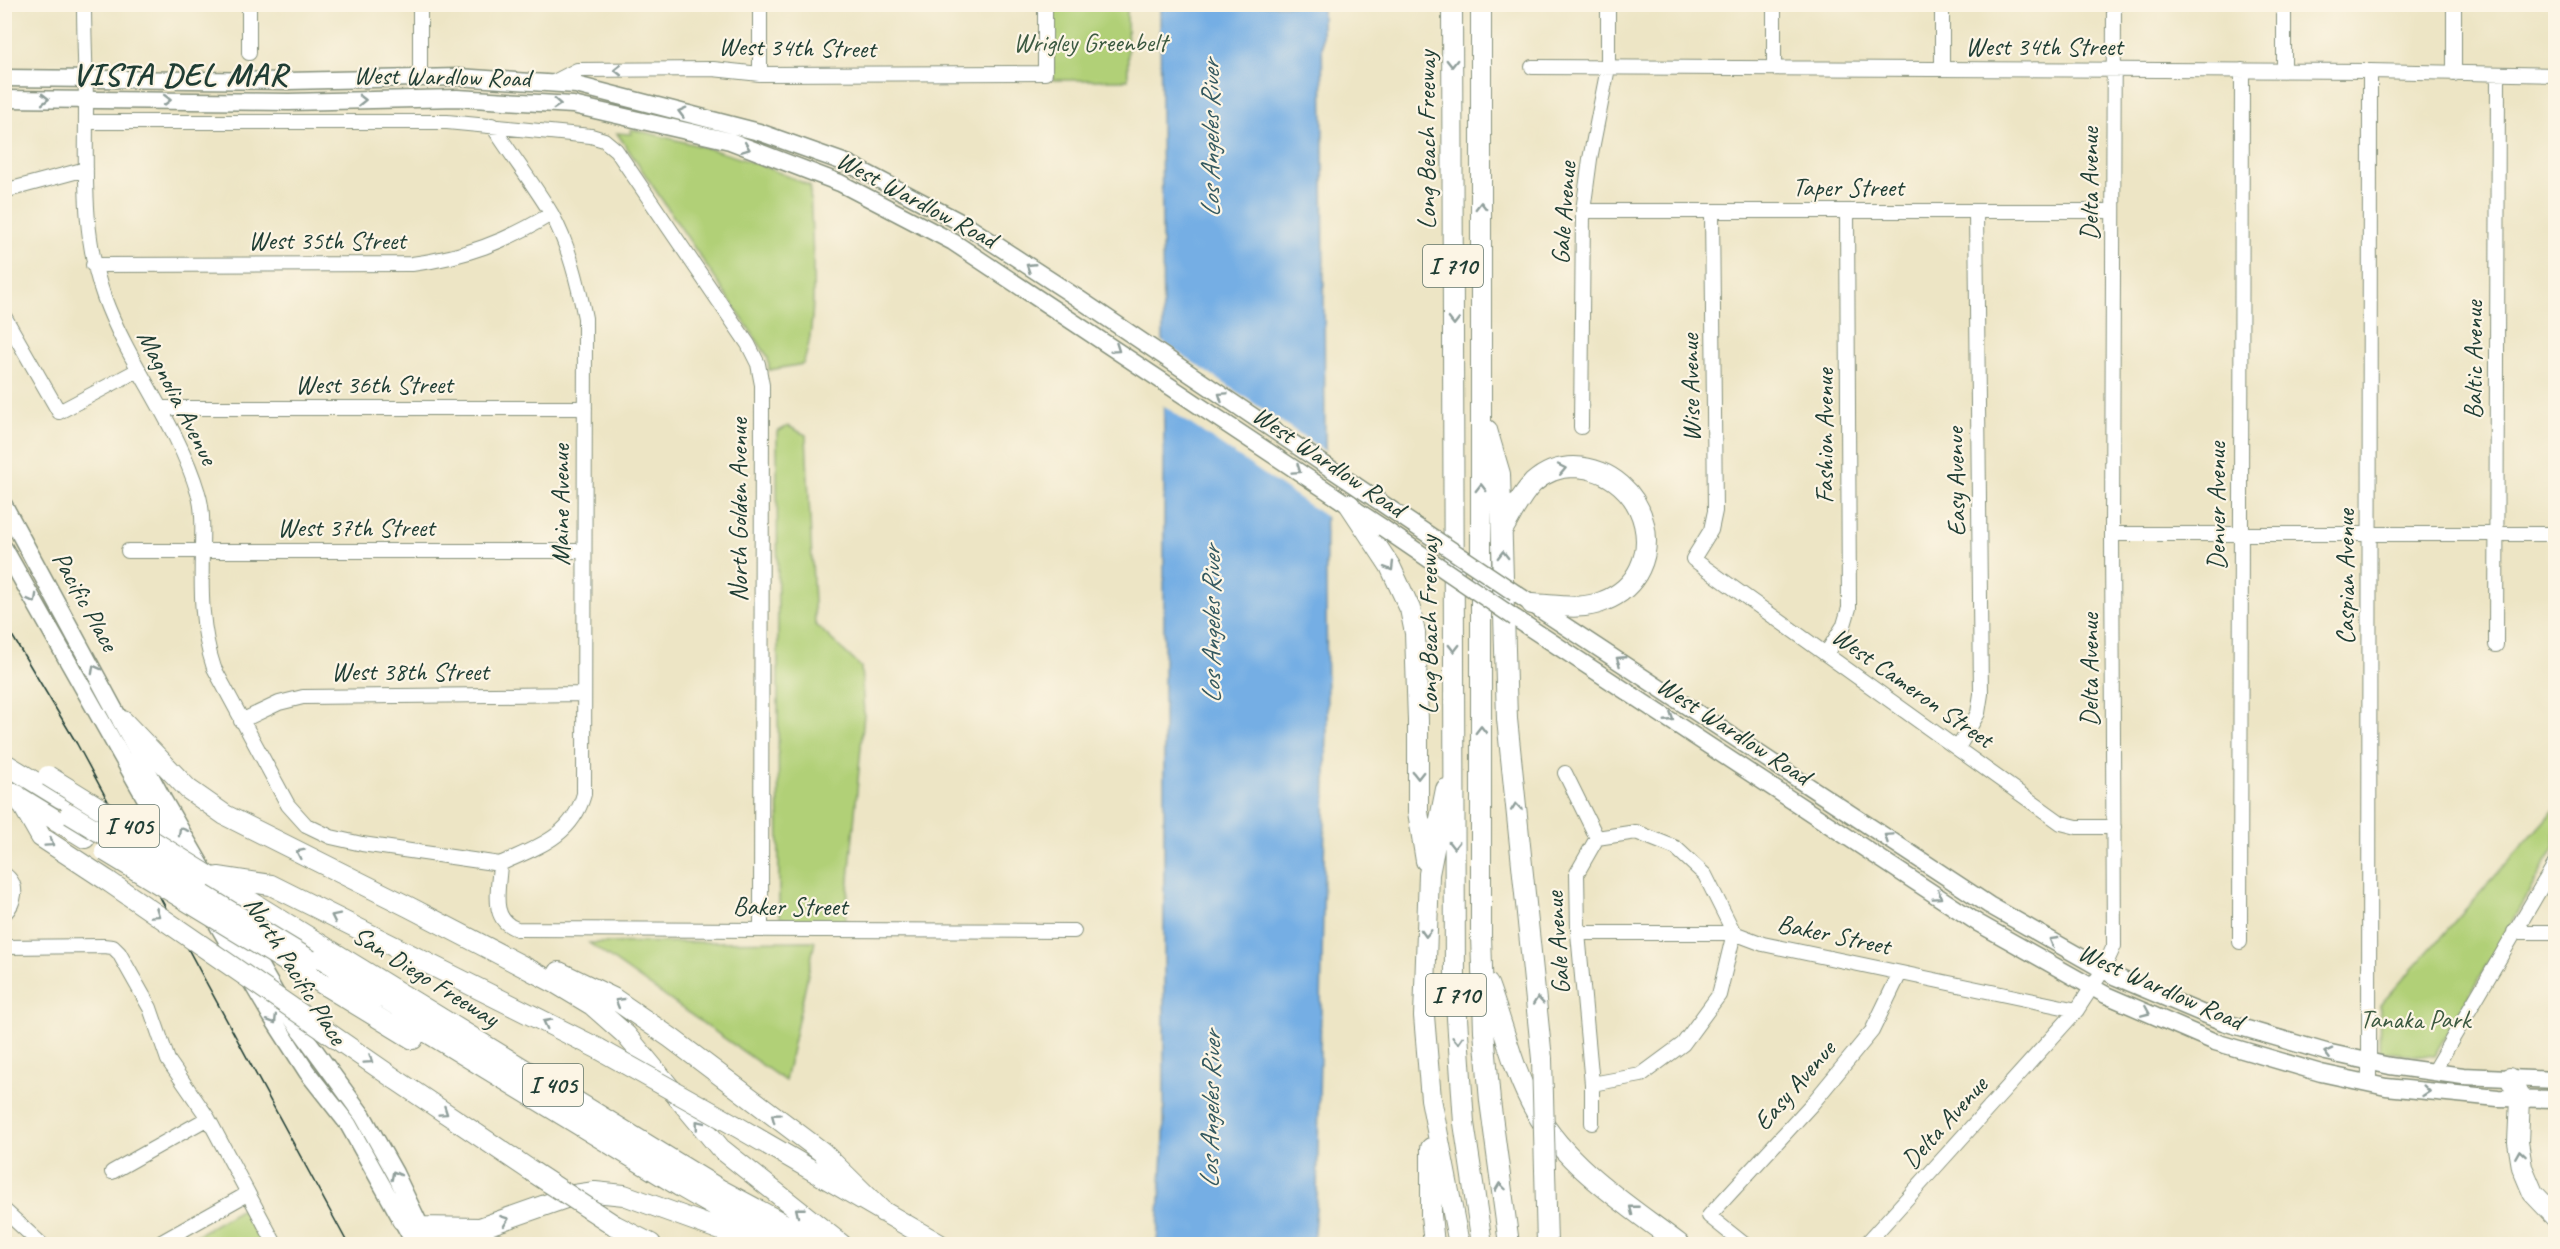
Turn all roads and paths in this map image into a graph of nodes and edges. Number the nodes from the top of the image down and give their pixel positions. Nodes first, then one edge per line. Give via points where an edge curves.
1 (84, 4) edge
2 (249, 4) edge
3 (420, 4) edge
4 (760, 4) edge
5 (1045, 4) edge
6 (1452, 4) edge
7 (1481, 4) edge
8 (1608, 4) edge
9 (1774, 4) edge
10 (1942, 4) edge
11 (2114, 4) edge
12 (2284, 4) edge
13 (2454, 4) edge
14 (249, 53) dead end
15 (1532, 67) dead end
16 (1608, 68) junction
17 (1774, 68) junction
18 (1942, 69) junction
19 (2113, 70) junction
20 (2242, 70) junction
21 (2284, 71) junction
22 (2370, 71) junction
23 (760, 74) junction
24 (2454, 74) junction
25 (2498, 75) junction
26 (2556, 75) edge
27 (4, 78) edge
28 (420, 78) junction
29 (84, 79) junction
30 (552, 83) junction
31 (4, 99) edge
32 (86, 99) junction
33 (86, 122) junction
34 (492, 125) junction
35 (604, 140) joint
36 (86, 169) junction
37 (4, 191) edge
38 (1583, 211) junction
39 (1712, 211) junction
40 (1847, 211) junction
41 (1976, 211) junction
42 (2113, 211) junction
43 (551, 214) junction
44 (93, 265) junction
45 (4, 316) edge
46 (138, 370) junction
47 (162, 408) junction
48 (585, 408) junction
49 (1481, 410) junction
50 (1581, 427) dead end
51 (1349, 504) junction
52 (4, 505) edge
53 (1503, 529) junction
54 (2112, 534) junction
55 (2240, 534) junction
56 (2369, 534) junction
57 (2497, 534) junction
58 (2556, 534) edge
59 (4, 548) edge
60 (128, 551) dead end
61 (202, 551) junction
62 (584, 551) junction
63 (1694, 559) joint
64 (1532, 604) junction
65 (2496, 645) dead end
66 (1826, 654) junction
67 (584, 694) junction
68 (241, 721) junction
69 (115, 727) junction
70 (1454, 745) junction
71 (1958, 748) junction
72 (4, 749) edge
73 (4, 764) edge
74 (1565, 773) dead end
75 (4, 774) edge
76 (11, 791) edge
77 (66, 806) junction
78 (2114, 827) junction
79 (1598, 838) junction
80 (2556, 862) edge
81 (500, 864) junction
82 (4, 874) edge
83 (1429, 874) junction
84 (209, 876) junction
85 (409, 907) junction
86 (4, 914) edge
87 (761, 930) junction
88 (1074, 931) dead end
89 (2514, 932) junction
90 (2556, 932) edge
91 (1578, 933) junction
92 (1734, 933) junction
93 (2240, 942) dead end
94 (4, 947) edge
95 (2103, 970) junction
96 (1483, 973) junction
97 (1900, 973) junction
98 (2093, 988) junction
99 (2077, 1010) junction
100 (2369, 1061) junction
101 (2433, 1072) junction
102 (2510, 1078) junction
103 (2556, 1080) edge
104 (2369, 1083) junction
105 (1592, 1084) junction
106 (1431, 1099) junction
107 (2520, 1099) junction
108 (2556, 1099) edge
109 (208, 1118) junction
110 (1592, 1123) dead end
111 (112, 1173) dead end
112 (247, 1194) junction
113 (4, 1210) edge
114 (883, 1212) junction
115 (2556, 1217) edge
116 (402, 1220) joint
117 (453, 1237) edge
118 (422, 1239) edge
119 (749, 1241) edge
120 (41, 1245) edge
121 (158, 1245) edge
122 (275, 1245) edge
123 (496, 1245) edge
124 (651, 1245) edge
125 (780, 1245) edge
126 (798, 1245) edge
127 (821, 1245) edge
128 (841, 1245) edge
129 (939, 1245) edge
130 (1434, 1245) edge
131 (1458, 1245) edge
132 (1482, 1245) edge
133 (1509, 1245) edge
134 (1547, 1245) edge
135 (1679, 1245) edge
136 (1744, 1245) edge
137 (1866, 1245) edge

1 - 29 street, Magnolia Avenue
2 - 14 street
3 - 28 street
4 - 23 street
5 - 23 street, West 34th Street via 1045,73
6 -> 70 highway, Long Beach Freeway / I 710
49 -> 7 highway, Long Beach Freeway / I 710
8 - 16 street, Gale Avenue
9 - 17 street
10 - 18 street
11 - 19 street, Delta Avenue
12 - 21 street
13 - 24 street
15 - 16 street, West 34th Street
16 - 17 street, West 34th Street
16 - 38 street, Gale Avenue
17 - 18 street, West 34th Street
18 - 19 street, West 34th Street
19 - 20 street, West 34th Street
19 - 42 street, Delta Avenue
20 - 21 street, West 34th Street
20 - 55 street, Denver Avenue
21 - 22 street, West 34th Street
22 - 24 street, West 34th Street
22 - 56 street, Caspian Avenue
23 -> 30 street, West 34th Street via 713,69 577,70
24 - 25 street, West 34th Street
25 - 26 street, West 34th Street
25 - 57 street, Baltic Avenue
27 - 29 main road, West Wardlow Road
28 - 29 main road, West Wardlow Road
28 - 30 main road, West Wardlow Road
29 - 32 street, Magnolia Avenue
64 -> 30 main road, West Wardlow Road, bridge via 964,224 849,164 759,132 576,85
31 -> 32 main road, West Wardlow Road
32 - 33 street, Magnolia Avenue
32 -> 51 main road, West Wardlow Road via 289,102 457,98 573,105 730,141 840,183 953,242
33 - 34 street, West Wardlow Road
33 - 36 street, Magnolia Avenue
34 - 35 street, West Wardlow Road
34 - 43 street, Maine Avenue
35 - 87 street, North Golden Avenue via 616,150 758,364 762,385
36 - 37 street
36 - 44 street, Magnolia Avenue
38 - 39 street, Taper Street
38 - 50 street, Gale Avenue
39 - 40 street, Taper Street
39 - 63 street, Wise Avenue via 1715,511 1711,530
40 - 41 street, Taper Street
40 - 66 street, Fashion Avenue via 1849,608 1844,625
41 - 42 street, Taper Street
41 - 71 street, Easy Avenue via 1981,694 1978,713
42 - 54 street, Delta Avenue
43 - 44 street, West 35th Street via 487,247 450,259 412,264
43 - 48 street, Maine Avenue via 577,282 585,318
44 - 46 street, Magnolia Avenue
45 - 46 street via 59,412
46 - 47 street, Magnolia Avenue
47 - 48 street, West 36th Street
47 - 61 street, Magnolia Avenue via 200,496
48 - 62 street, Maine Avenue
49 - 53 highway via 1500,474
96 -> 49 highway, Long Beach Freeway / I 710
51 -> 83 highway via 1404,592 1415,633 1418,812
51 -> 98 main road, West Wardlow Road, bridge via 1978,923
69 -> 52 main road, Pacific Place
53 -> 64 highway via 1534,482 1569,467 1604,472 1626,489 1640,510 1645,549 1626,586 1592,605
134 -> 53 highway, bridge via 1542,1059 1507,719
54 - 55 street
54 - 78 street, Delta Avenue
55 - 56 street
55 - 93 street, Denver Avenue
56 - 57 street
56 - 100 street, Caspian Avenue
57 - 58 street
57 - 65 street, Baltic Avenue
59 -> 69 main road, Pacific Place
60 - 61 street, West 37th Street
61 - 62 street, West 37th Street
61 - 68 street, Magnolia Avenue via 206,643
62 - 67 street, Maine Avenue
63 - 66 street, West Cameron Street
95 -> 64 main road, West Wardlow Road via 1989,905
66 - 71 street, West Cameron Street
67 - 68 street, West 38th Street via 303,697 279,703
67 - 81 street, Maine Avenue via 584,794 579,810 570,825 554,837
68 - 81 street, Magnolia Avenue via 288,805 306,825 331,837 362,844
85 -> 69 highway via 225,815
69 -> 116 main road, North Pacific Place via 271,1016 307,1072 348,1124
118 -> 69 main road, North Pacific Place via 395,1173 363,1116 278,998 164,801
70 - 83 highway
70 -> 132 highway, Long Beach Freeway / I 710 via 1459,1059
71 - 78 street, West Cameron Street via 2061,823
72 - 84 highway, San Diego Freeway / I 405, bridge
73 - 77 highway
74 - 79 street
75 - 77 highway
76 - 119 highway, I 405, bridge
76 -> 124 highway, bridge via 41,837 533,1172
77 - 125 highway, bridge via 310,960
77 - 126 highway
78 - 95 street, Delta Avenue via 2114,946
79 - 91 street, Gale Avenue via 1577,873
79 - 92 street via 1636,832 1676,848 1705,875
80 - 89 street
81 - 87 street, Baker Street via 498,910 507,926 528,930
82 - 86 street via 15,891 12,906
83 -> 106 highway via 1424,1016
114 -> 84 highway, bridge via 599,1049 271,885
84 - 127 highway, San Diego Freeway / I 405 via 719,1189
114 -> 85 highway via 822,1152 630,1009 580,981
128 -> 85 highway via 720,1148 610,1018 574,993
87 - 88 street, Baker Street
89 - 90 street
89 - 101 street
91 - 92 street, Baker Street
91 - 105 street, Gale Avenue
92 - 97 street, Baker Street via 1763,944
92 - 105 street via 1719,995 1683,1044 1641,1075
94 - 109 street via 113,947 150,1008 168,1060
95 - 98 street, Delta Avenue
100 -> 95 main road, West Wardlow Road via 2223,1022
133 -> 96 highway, Long Beach Freeway / I 710 via 1490,1101
135 -> 96 highway via 1582,1168 1536,1113 1513,1064
97 - 99 street, Baker Street
97 - 136 street, Easy Avenue via 1872,1031 1812,1104 1709,1216
98 - 99 street, Delta Avenue
98 -> 104 main road, West Wardlow Road via 2216,1042
99 - 137 street, Delta Avenue
100 - 101 main road, West Wardlow Road
100 - 104 street, Caspian Avenue
101 - 102 main road, West Wardlow Road
102 - 103 main road, West Wardlow Road
102 - 107 highway
104 -> 107 main road, West Wardlow Road
105 - 110 street, Gale Avenue
106 - 130 highway
106 - 131 highway
107 - 108 main road, West Wardlow Road
115 -> 107 highway via 2532,1193 2522,1167 2518,1142
109 - 111 street
109 - 112 street
112 - 121 street
112 - 122 street
113 - 120 street
114 - 129 highway
116 - 118 highway
117 - 118 highway
117 -> 119 highway via 595,1191 624,1195
117 - 123 highway

